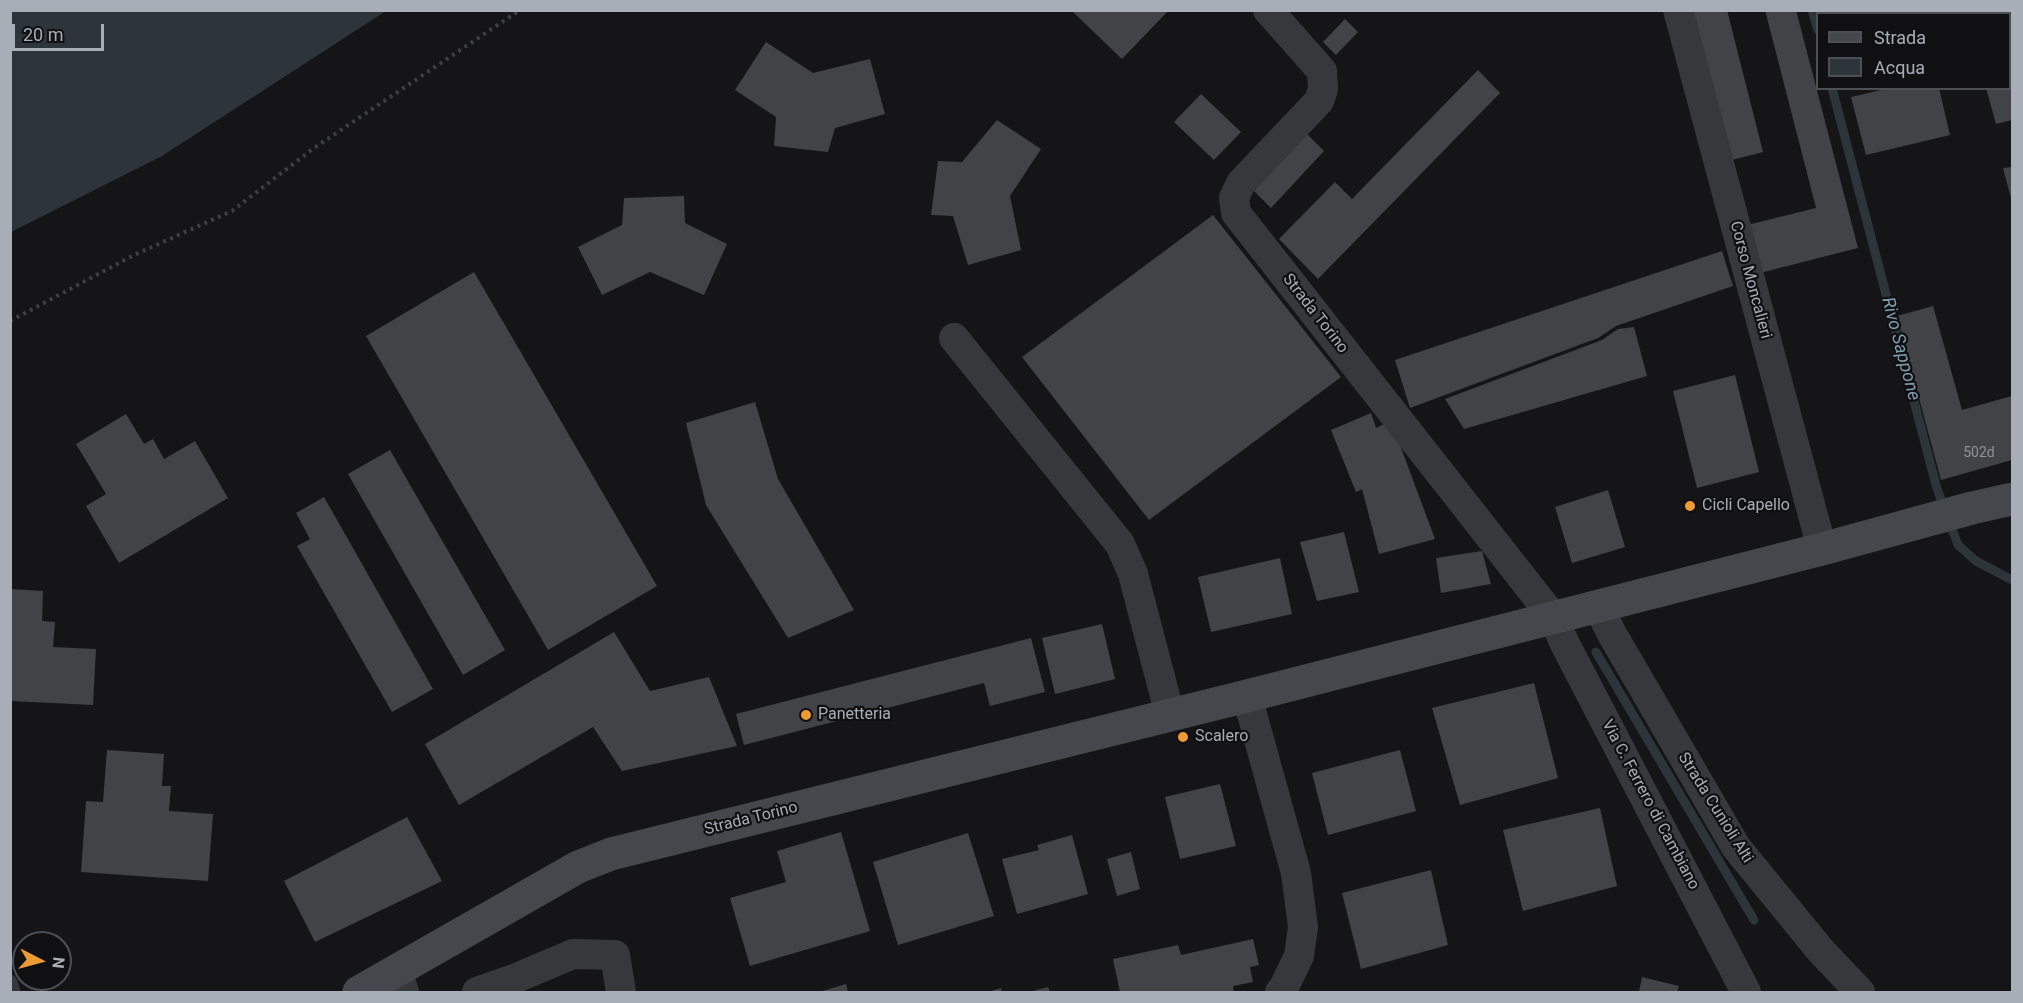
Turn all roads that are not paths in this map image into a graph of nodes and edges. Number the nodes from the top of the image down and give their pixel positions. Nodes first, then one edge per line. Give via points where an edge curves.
1 (1268, 10) edge
2 (1678, 10) edge
3 (954, 338) dead end
4 (2013, 499) edge
5 (1822, 549) junction
6 (1598, 606) junction
7 (1553, 617) junction
8 (1247, 696) junction
9 (1170, 715) junction
10 (10, 982) edge
11 (401, 982) edge
12 (13, 993) edge
13 (359, 993) edge
14 (477, 993) edge
15 (621, 993) edge
16 (1280, 993) edge
17 (1746, 993) edge
18 (1860, 993) edge

1 - 7 street, Strada Torino via 1322,71 1323,89 1319,100 1241,183 1233,198 1236,213
2 - 5 street, Corso Moncalieri
3 - 9 street via 1120,544 1133,574
4 - 5 main road
5 - 6 main road
6 - 7 main road, Strada Torino
6 - 18 street, Strada Cunioli Alti via 1736,847
7 - 8 main road, Strada Torino
7 - 17 street, Via C. Ferrero di Cambiano
8 - 9 main road, Strada Torino
8 - 16 street via 1296,873 1303,927 1299,956
9 - 11 main road, Strada Torino via 611,854 578,867
10 - 12 lane
11 - 13 main road, Strada Torino
14 - 15 street via 573,954 615,955

